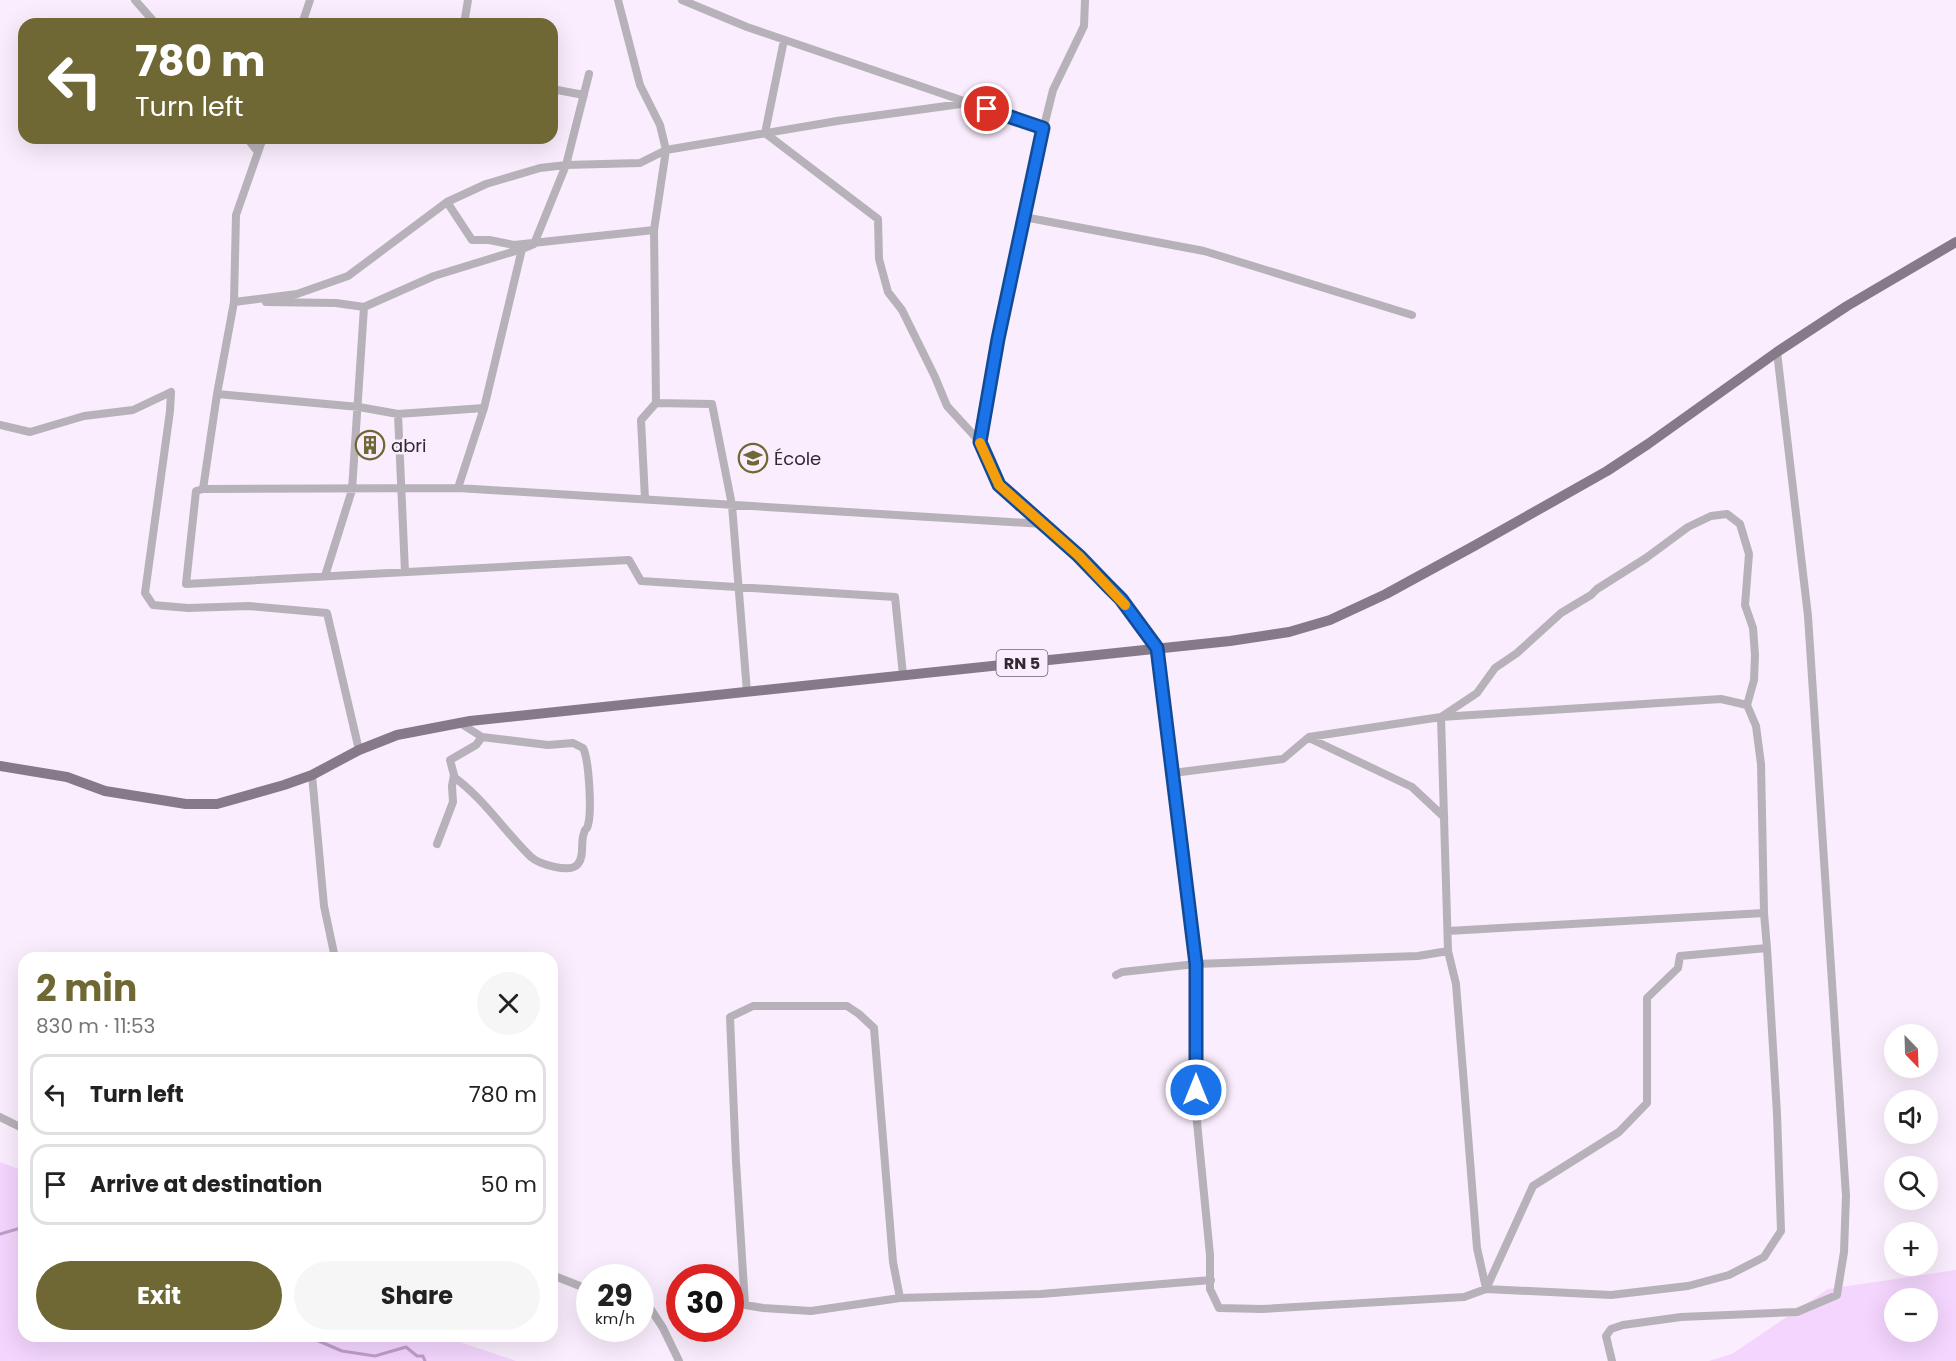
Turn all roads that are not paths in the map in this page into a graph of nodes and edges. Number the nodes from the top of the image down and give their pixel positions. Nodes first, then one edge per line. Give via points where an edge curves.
1 (135, 0) edge
2 (310, 0) edge
3 (468, 0) edge
4 (618, 0) edge
5 (682, 0) edge
6 (1086, 0) edge
7 (151, 18) edge
8 (304, 18) edge
9 (465, 18) edge
10 (784, 40) junction
11 (589, 74) dead end
12 (558, 90) edge
13 (584, 95) junction
14 (968, 103) junction
15 (1043, 128) junction
16 (765, 133) junction
17 (252, 144) edge
18 (261, 144) edge
19 (666, 150) junction
20 (258, 152) junction
21 (566, 165) junction
22 (447, 202) junction
23 (1024, 217) junction
24 (654, 230) junction
25 (1956, 243) edge
26 (534, 244) junction
27 (522, 249) junction
28 (234, 302) junction
29 (364, 307) junction
30 (1412, 315) dead end
31 (1777, 352) junction
32 (217, 394) junction
33 (656, 403) junction
34 (359, 407) junction
35 (484, 408) junction
36 (399, 414) junction
37 (0, 425) edge
38 (980, 442) junction
39 (458, 488) junction
40 (203, 489) junction
41 (352, 490) junction
42 (403, 490) junction
43 (645, 500) junction
44 (732, 505) junction
45 (1044, 524) junction
46 (405, 572) junction
47 (326, 576) junction
48 (738, 587) junction
49 (1157, 648) junction
50 (903, 675) junction
51 (747, 692) junction
52 (1747, 705) junction
53 (1441, 717) junction
54 (459, 723) junction
55 (482, 737) junction
56 (1309, 738) junction
57 (359, 750) junction
58 (0, 766) edge
59 (1173, 773) junction
60 (312, 775) junction
61 (454, 777) junction
62 (1444, 817) junction
63 (437, 844) dead end
64 (1764, 913) junction
65 (1448, 932) junction
66 (1767, 948) junction
67 (1448, 951) junction
68 (334, 952) edge
69 (1196, 964) junction
70 (1116, 975) dead end
71 (0, 1117) edge
72 (18, 1126) edge
73 (558, 1277) edge
74 (1211, 1280) junction
75 (576, 1284) edge
76 (1486, 1289) junction
77 (900, 1298) junction
78 (654, 1314) edge
79 (679, 1361) edge
80 (1612, 1361) edge

1 - 7 street
2 - 8 street
3 - 9 street
4 - 19 street via 640,85 660,124
5 - 10 street
6 - 15 street via 1084,26 1053,90
10 - 14 street
10 - 16 street
11 - 13 street
12 - 13 street
13 - 21 street
14 - 15 street
14 - 16 street
15 - 23 street
16 - 19 street
16 - 38 street via 878,219 879,259 888,292 902,310 947,406
17 - 20 street
18 - 20 street
19 - 21 street via 640,163
19 - 24 street
20 - 28 street via 236,215
21 - 22 street via 540,168 486,184
21 - 26 street
22 - 26 street via 472,240 514,246
22 - 28 street via 348,276 297,294
23 - 30 street via 1204,251
23 - 38 street
24 - 26 street
24 - 33 street
25 - 31 main road, RN 5
26 - 27 street
27 - 29 street via 434,276
27 - 35 street
28 - 29 street
28 - 32 street
29 - 34 street
31 - 49 main road, RN 5 via 1602,474 1386,594 1330,620 1289,632
31 - 80 street via 1808,616 1845,1172 1844,1251 1837,1295 1797,1312 1681,1317 1623,1325 1611,1329 1606,1336
32 - 34 street
32 - 40 street
33 - 43 street via 641,420
33 - 44 street via 712,404
34 - 36 street
34 - 41 street
35 - 36 street
35 - 39 street
36 - 42 street
37 - 57 street via 30,432 84,416 133,410 171,392 145,593 153,605 249,606 327,613
38 - 45 street via 999,485
39 - 42 street
39 - 43 street
40 - 41 street
40 - 47 street via 196,491 186,584
41 - 42 street
41 - 47 street
42 - 46 street
43 - 44 street
44 - 45 street
44 - 48 street
45 - 49 street via 1121,599
46 - 47 street
46 - 48 street via 629,560 641,580
48 - 50 street via 895,597
48 - 51 street
49 - 50 main road, RN 5
49 - 59 street
50 - 51 main road, RN 5
51 - 54 main road, RN 5
52 - 53 street via 1721,699
52 - 53 street via 1755,655 1753,628 1745,605 1749,554 1740,524 1726,514 1719,514 1688,527 1561,613 1495,668 1477,693
52 - 64 street via 1756,726 1761,764
53 - 56 street
53 - 62 street
54 - 55 street
54 - 57 main road, RN 5 via 407,732
55 - 61 street via 450,760
55 - 61 street via 548,745 573,743 583,748 588,764 589,809 578,864 569,869 547,866 532,858
56 - 59 street via 1283,759
56 - 62 street via 1412,787
57 - 60 main road, RN 5
58 - 60 main road, RN 5 via 67,777 105,791 186,804 217,804
59 - 69 street
60 - 68 street via 324,906
61 - 63 street via 453,802
62 - 65 street
64 - 65 street
64 - 66 street
65 - 67 street
66 - 76 street via 1680,956 1678,968 1647,998 1647,1102 1619,1132 1533,1186
66 - 76 street via 1781,1231 1764,1257 1729,1275 1688,1286 1611,1295
67 - 69 street via 1418,956
67 - 76 street via 1456,984 1477,1248
69 - 70 street
69 - 74 street via 1196,1112
71 - 72 street
73 - 75 street
74 - 76 street via 1210,1289 1219,1308 1464,1297
74 - 77 street via 1041,1294
77 - 77 street via 893,1262 874,1028 847,1006 753,1006 730,1017 745,1305 811,1311
78 - 79 street

